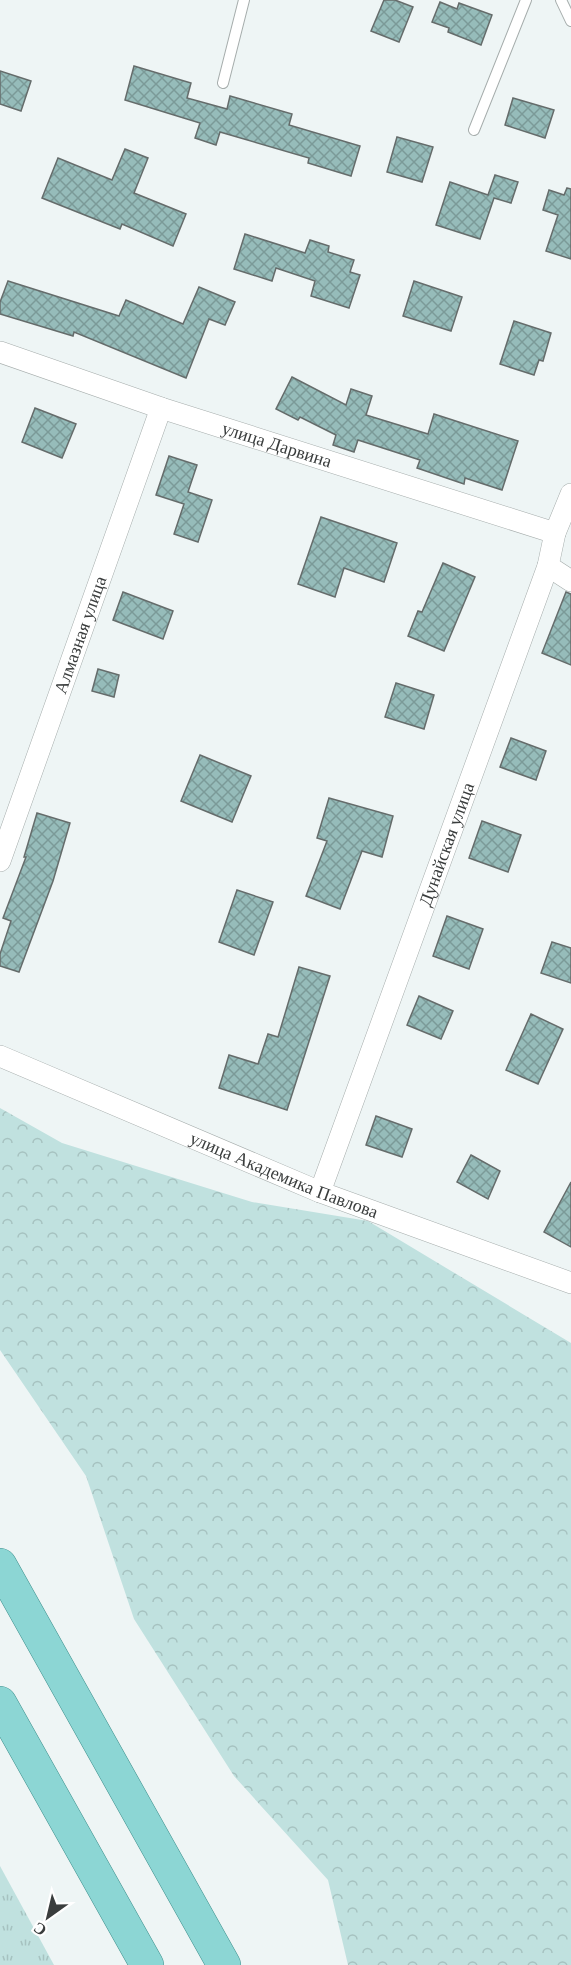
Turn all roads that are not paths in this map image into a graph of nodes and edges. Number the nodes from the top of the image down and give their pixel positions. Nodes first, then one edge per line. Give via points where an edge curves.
1 (244, 0) edge
2 (526, 0) edge
3 (561, 0) edge
4 (571, 21) edge
5 (223, 83) dead end
6 (474, 130) dead end
7 (0, 352) edge
8 (161, 408) junction
9 (571, 494) edge
10 (555, 533) junction
11 (548, 566) junction
12 (571, 581) edge
13 (0, 861) edge
14 (0, 1056) edge
15 (320, 1192) junction
16 (571, 1283) edge
17 (0, 1565) edge
18 (0, 1702) edge
19 (147, 1965) edge
20 (224, 1965) edge

1 - 5 lane
2 - 6 lane
3 - 4 lane
7 - 8 street, улица Дарвина
8 - 10 street, улица Дарвина
8 - 13 street, Алмазная улица
9 - 10 street, Дунайская улица
10 - 11 street, Дунайская улица
11 - 12 street
11 - 15 street, Дунайская улица
14 - 15 street, улица Академика Павлова
15 - 16 street, улица Академика Павлова
17 - 20 main road
18 - 19 main road

